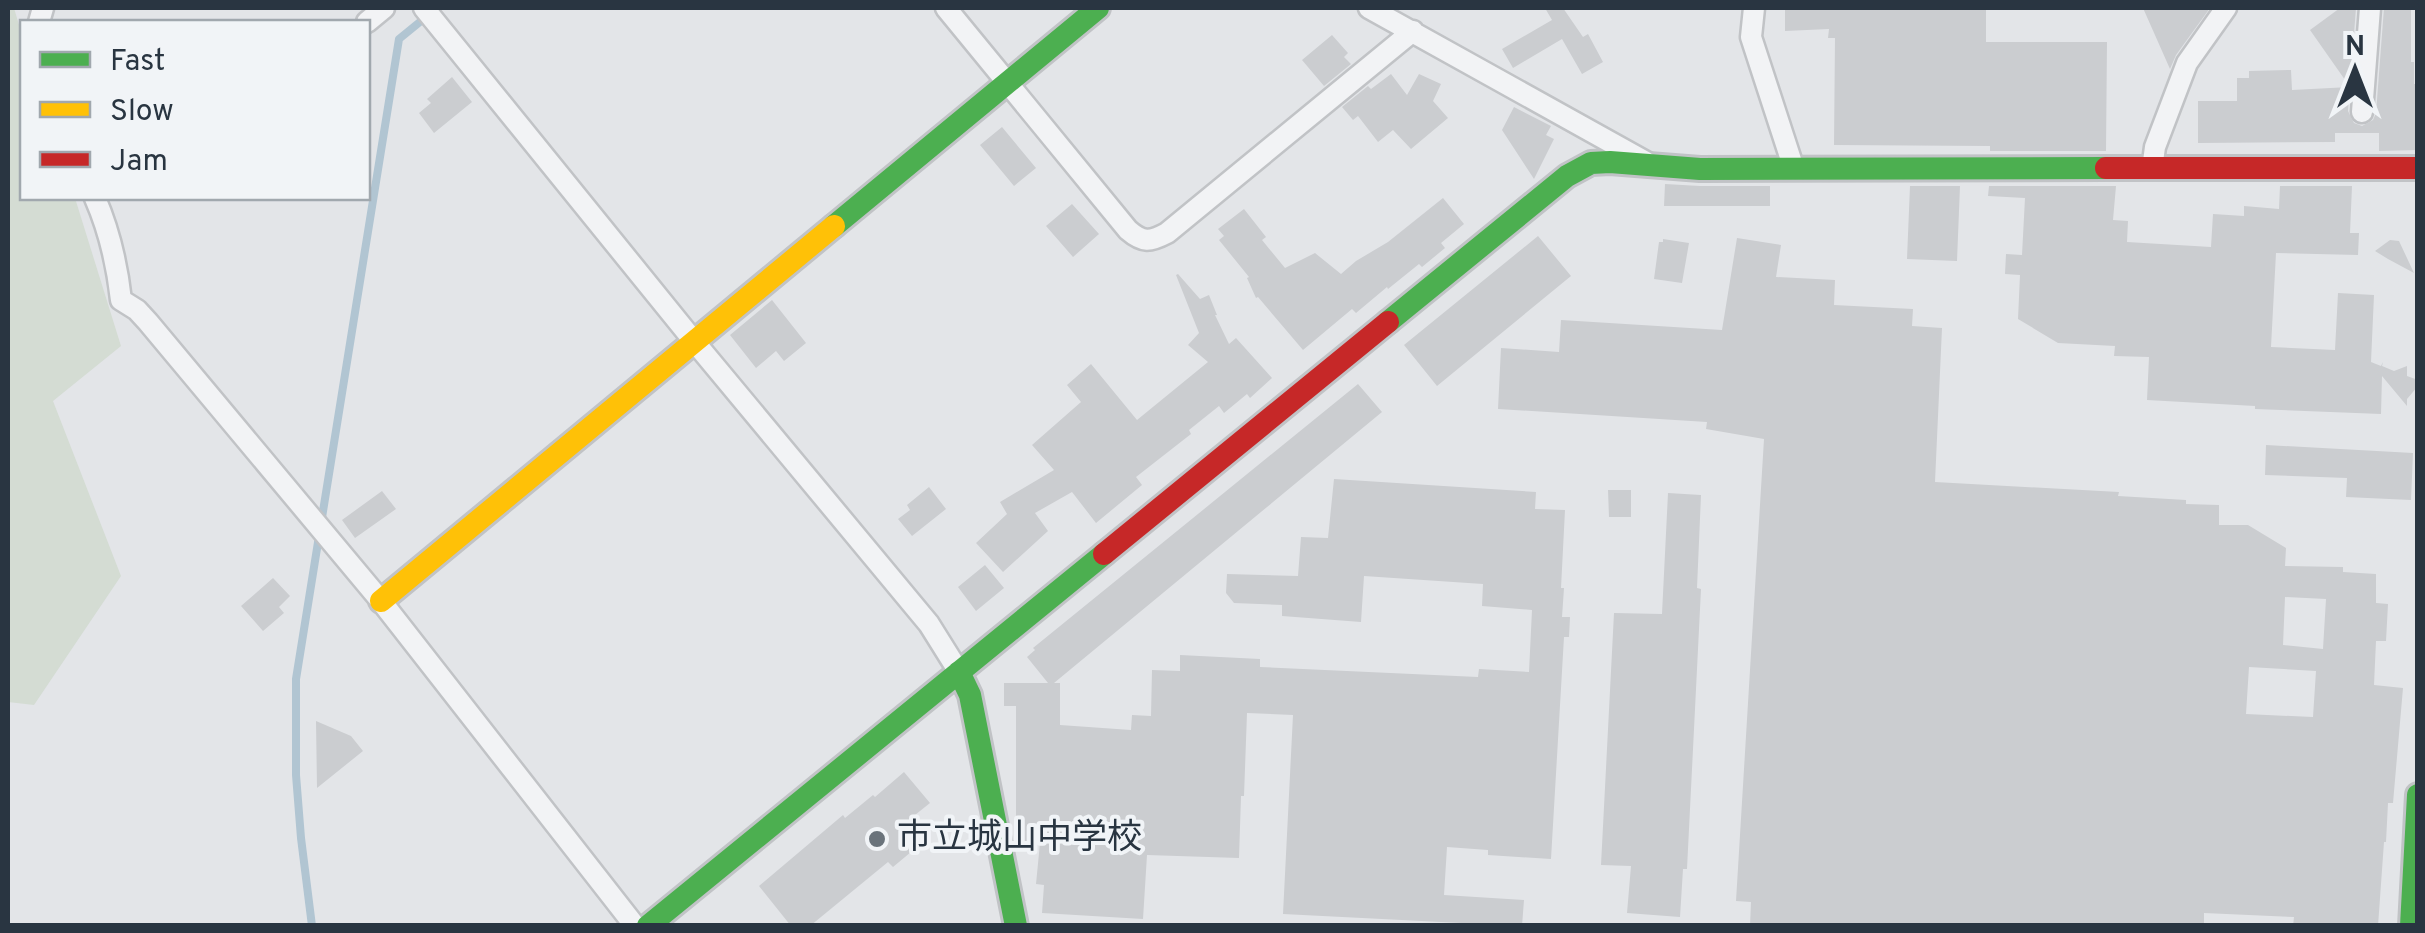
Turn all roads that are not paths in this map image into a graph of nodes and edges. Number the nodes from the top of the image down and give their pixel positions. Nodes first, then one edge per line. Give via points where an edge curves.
1 (424, 8) edge
2 (946, 8) edge
3 (1098, 8) edge
4 (1370, 8) edge
5 (1754, 8) edge
6 (2226, 8) edge
7 (2370, 8) edge
8 (1413, 31) junction
9 (1007, 83) junction
10 (2362, 112) dead end
11 (1648, 164) junction
12 (2418, 168) edge
13 (1794, 169) junction
14 (2152, 169) junction
15 (95, 200) edge
16 (694, 340) junction
17 (381, 601) junction
18 (959, 672) junction
19 (2418, 795) edge
20 (635, 926) edge
21 (648, 926) edge
22 (1016, 926) edge
23 (2410, 926) edge

1 - 16 street
2 - 9 street
3 - 9 street
4 - 8 street
5 - 13 street via 1751,37
6 - 14 street via 2187,63
7 - 10 street
8 - 9 street via 1155,239 1128,230
8 - 11 street
9 - 16 street
11 - 13 street
11 - 18 street via 1591,164 1566,176
12 - 14 street
13 - 14 street
15 - 17 street via 121,300 148,322
16 - 17 street
16 - 18 street via 929,624
17 - 20 street
18 - 21 street
18 - 22 street via 970,696
19 - 23 street

